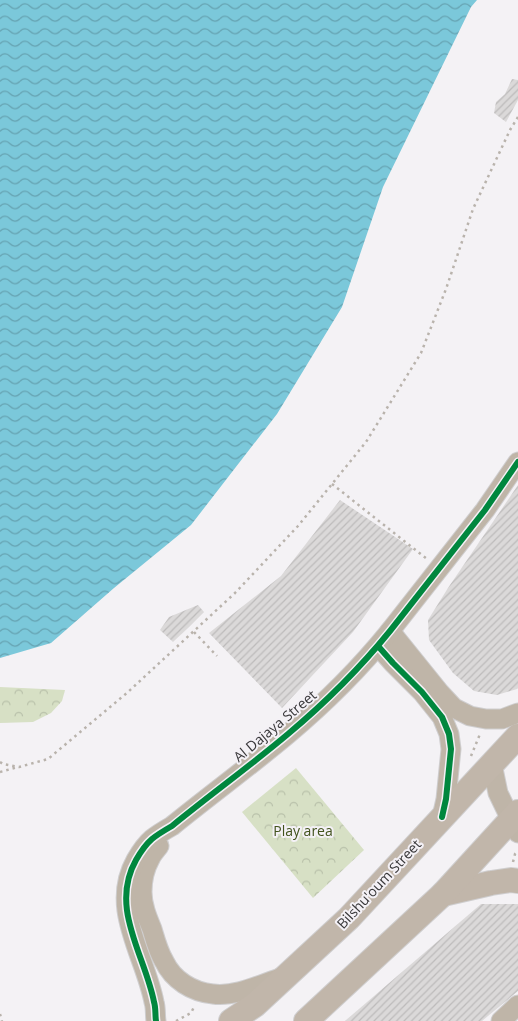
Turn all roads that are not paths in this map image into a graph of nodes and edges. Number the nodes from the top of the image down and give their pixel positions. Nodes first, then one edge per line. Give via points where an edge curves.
1 (515, 472) edge
2 (390, 631) junction
3 (378, 646) junction
4 (518, 713) edge
5 (518, 736) edge
6 (482, 759) junction
7 (442, 817) junction
8 (515, 821) edge
9 (172, 826) junction
10 (518, 881) edge
11 (443, 894) junction
12 (286, 976) junction
13 (518, 1005) edge
14 (156, 1021) edge
15 (231, 1021) edge
16 (306, 1021) edge
17 (502, 1021) edge

1 - 2 street, Al Dajaya Street
2 - 3 street, Al Dajaya Street
2 - 4 street via 454,708 486,719 502,719
3 - 7 street via 422,692 442,717 449,734 451,749
3 - 9 street, Al Dajaya Street via 290,733
5 - 6 main road, Bilshu'oum Street
6 - 7 main road, Bilshu'oum Street
6 - 8 street
7 - 12 main road, Bilshu'oum Street via 349,918
8 - 11 main road
9 - 12 street, Al Dajaya Street via 150,859 143,877 142,892 144,908 164,962 174,976 186,986 214,995 239,992
9 - 14 street, Al Dajaya Street via 140,852 126,885 129,922 155,1002
10 - 11 main road via 491,883
11 - 16 main road
12 - 15 main road, Bilshu'oum Street via 255,1005
13 - 17 street

